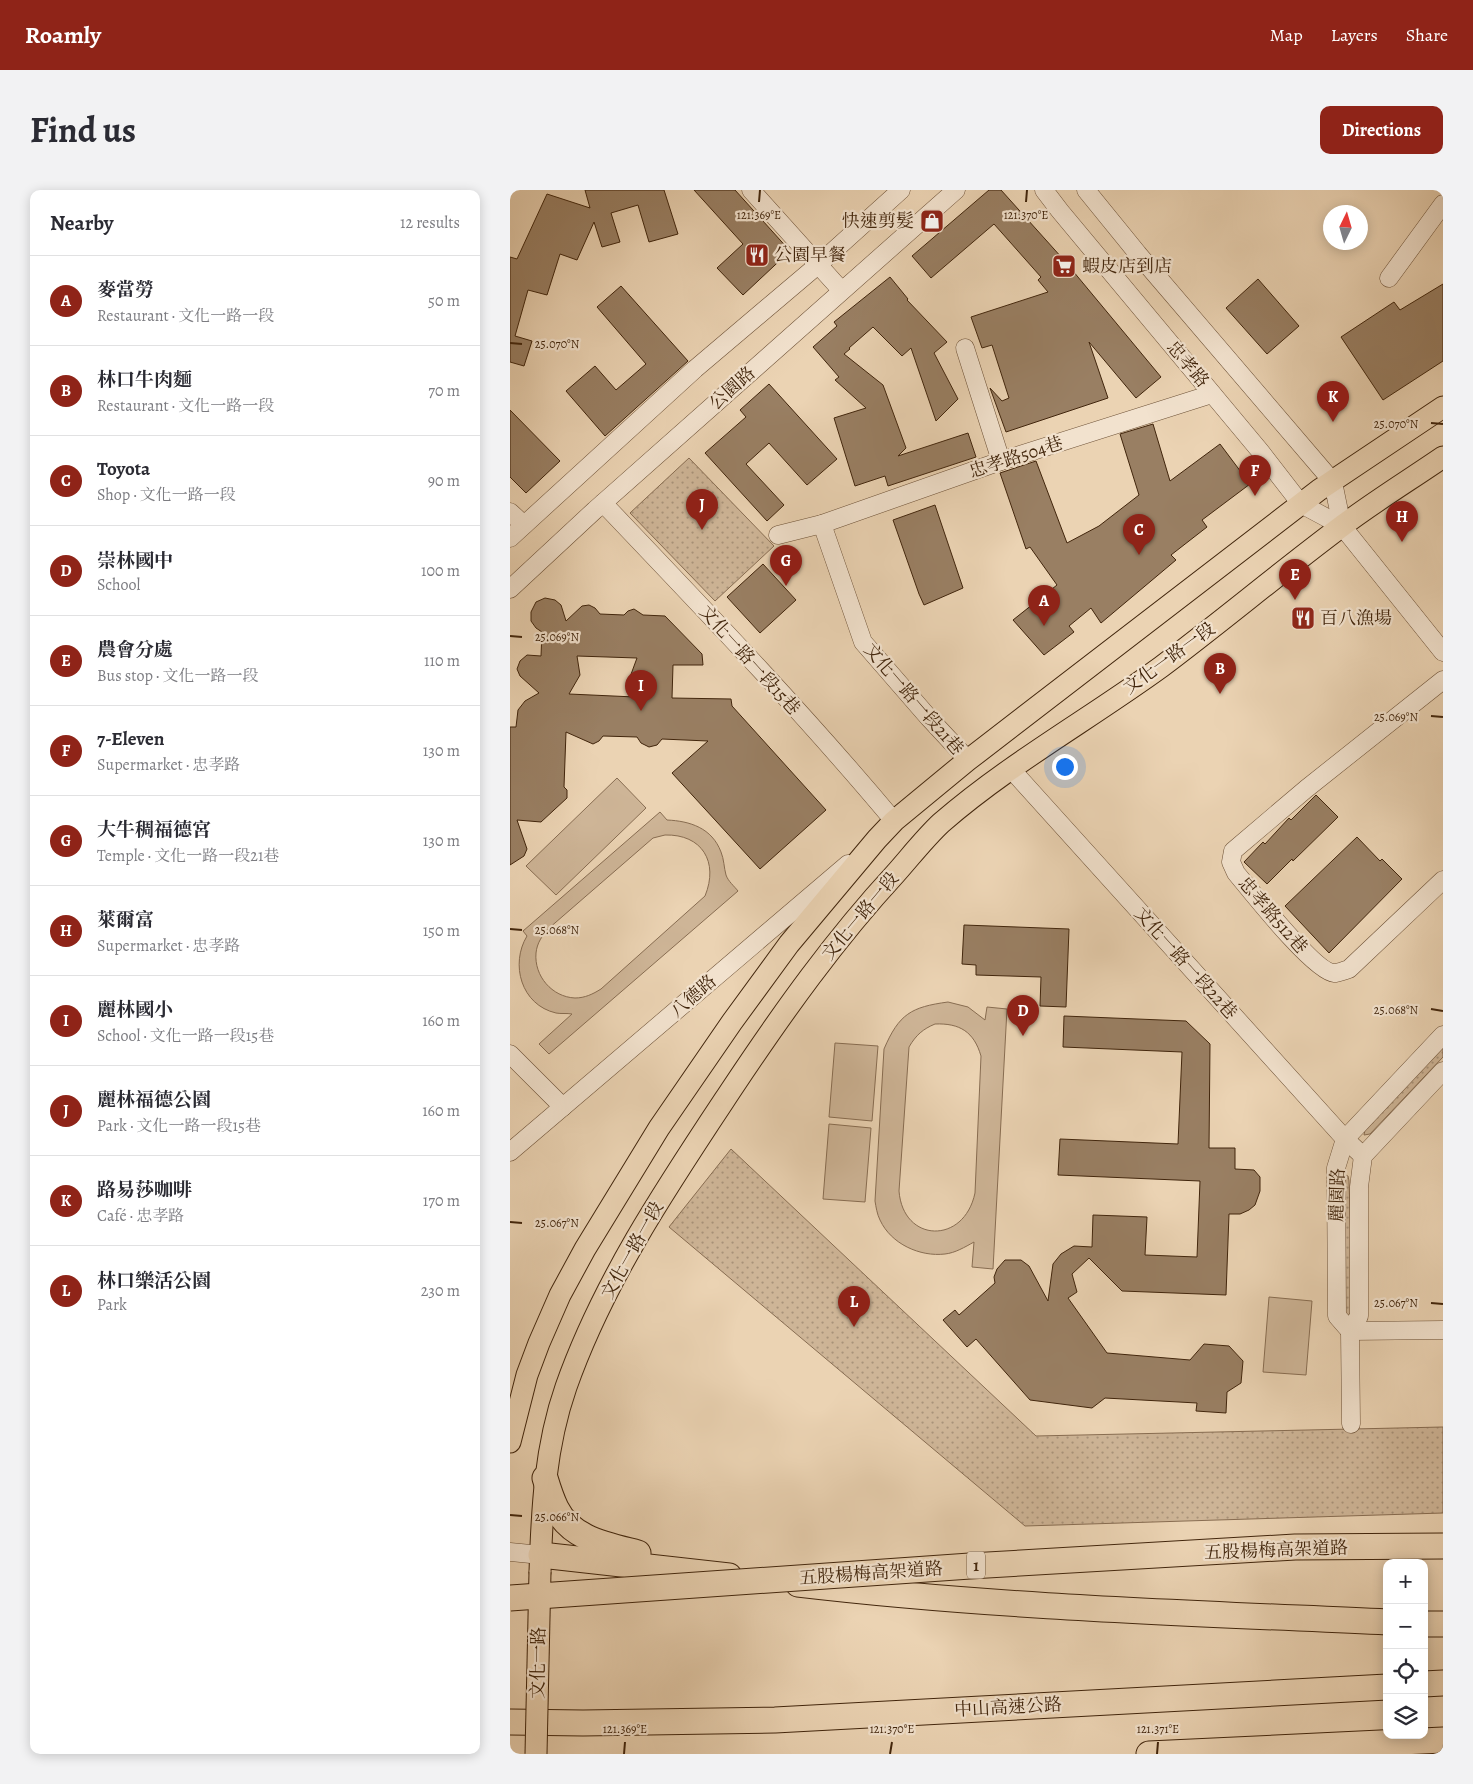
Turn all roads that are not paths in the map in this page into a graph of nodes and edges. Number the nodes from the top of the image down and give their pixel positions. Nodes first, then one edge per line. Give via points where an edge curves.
1 (751, 190) edge
2 (901, 190) edge
3 (956, 190) edge
4 (1044, 190) edge
5 (1086, 190) edge
6 (1434, 190) edge
7 (1443, 196) edge
8 (1443, 204) edge
9 (818, 264) junction
10 (1389, 278) dead end
11 (841, 290) junction
12 (965, 348) dead end
13 (1212, 394) junction
14 (1443, 407) edge
15 (1443, 457) edge
16 (1002, 461) junction
17 (1333, 482) junction
18 (603, 503) junction
19 (1301, 504) junction
20 (510, 512) edge
21 (822, 524) junction
22 (524, 525) junction
23 (1342, 526) junction
24 (778, 535) dead end
25 (510, 538) edge
26 (510, 589) edge
27 (1443, 652) edge
28 (1443, 680) edge
29 (968, 760) junction
30 (1011, 769) junction
31 (894, 821) junction
32 (876, 839) junction
33 (1443, 880) edge
34 (1443, 1035) edge
35 (510, 1054) edge
36 (1443, 1071) edge
37 (563, 1107) junction
38 (1346, 1139) junction
39 (510, 1152) edge
40 (1363, 1156) junction
41 (1443, 1330) edge
42 (1350, 1331) junction
43 (539, 1343) junction
44 (510, 1398) edge
45 (1351, 1424) dead end
46 (510, 1442) edge
47 (545, 1478) junction
48 (1443, 1546) edge
49 (510, 1552) edge
50 (540, 1563) junction
51 (847, 1590) junction
52 (510, 1598) edge
53 (1383, 1622) edge
54 (1428, 1624) edge
55 (1443, 1624) edge
56 (1428, 1684) edge
57 (1443, 1684) edge
58 (1383, 1686) edge
59 (510, 1722) edge
60 (1443, 1740) edge
61 (536, 1754) edge
62 (1149, 1754) edge

1 - 9 street
2 - 9 street
3 - 11 street, 公園路
4 - 13 street, 忠孝路
5 - 17 street, 忠孝路
6 - 7 street
8 - 10 street
9 - 11 street
9 - 22 street via 695,369
11 - 18 street, 公園路
12 - 16 street
13 - 16 street, 忠孝路504巷
13 - 19 street, 忠孝路
14 - 17 main road, 文化一路一段
15 - 23 main road, 文化一路一段
16 - 21 street, 忠孝路504巷
17 - 19 main road, 文化一路一段
17 - 23 street, 忠孝路
18 - 26 street, 公園路
18 - 31 street, 文化一路一段15巷 via 710,616
19 - 23 street, 忠孝路
19 - 29 main road, 文化一路一段
20 - 22 street
21 - 24 street, 忠孝路504巷
21 - 29 street, 文化一路一段21巷 via 863,642
22 - 25 street
23 - 27 street, 忠孝路
23 - 30 main road, 文化一路一段 via 1159,668
28 - 33 street, 忠孝路512巷 via 1233,851 1232,862 1236,873 1307,954 1322,968 1334,973 1349,969
29 - 31 main road, 文化一路一段
30 - 38 street, 文化一路一段22巷
30 - 47 main road, 文化一路一段 via 940,825 864,907 805,981 701,1136 652,1212 588,1331 565,1389 551,1438
31 - 32 main road, 文化一路一段
32 - 37 street, 八德路
32 - 43 main road, 文化一路一段 via 789,944 659,1128 585,1249
34 - 38 street, 麗園路
35 - 37 street
36 - 40 street, 麗園路
37 - 39 street, 八德路
38 - 40 street, 文化一路一段22巷
38 - 42 street, 麗園路 via 1336,1168 1337,1316
40 - 42 street, 麗園路 via 1359,1187 1359,1316
41 - 42 street
42 - 45 street, 麗園路
43 - 44 main road
43 - 46 main road, 文化一路一段 via 527,1375
47 - 50 main road, 文化一路一段
47 - 51 highway via 556,1508 569,1527 591,1540 637,1553 803,1578
48 - 52 highway, 五股楊梅高架道路 / 1, bridge via 1295,1547 960,1566
49 - 50 street
50 - 51 highway
50 - 61 main road, 文化一路, bridge
51 - 53 highway via 1104,1610
54 - 55 highway
56 - 57 highway
58 - 59 highway, 中山高速公路 via 775,1720
60 - 62 highway

